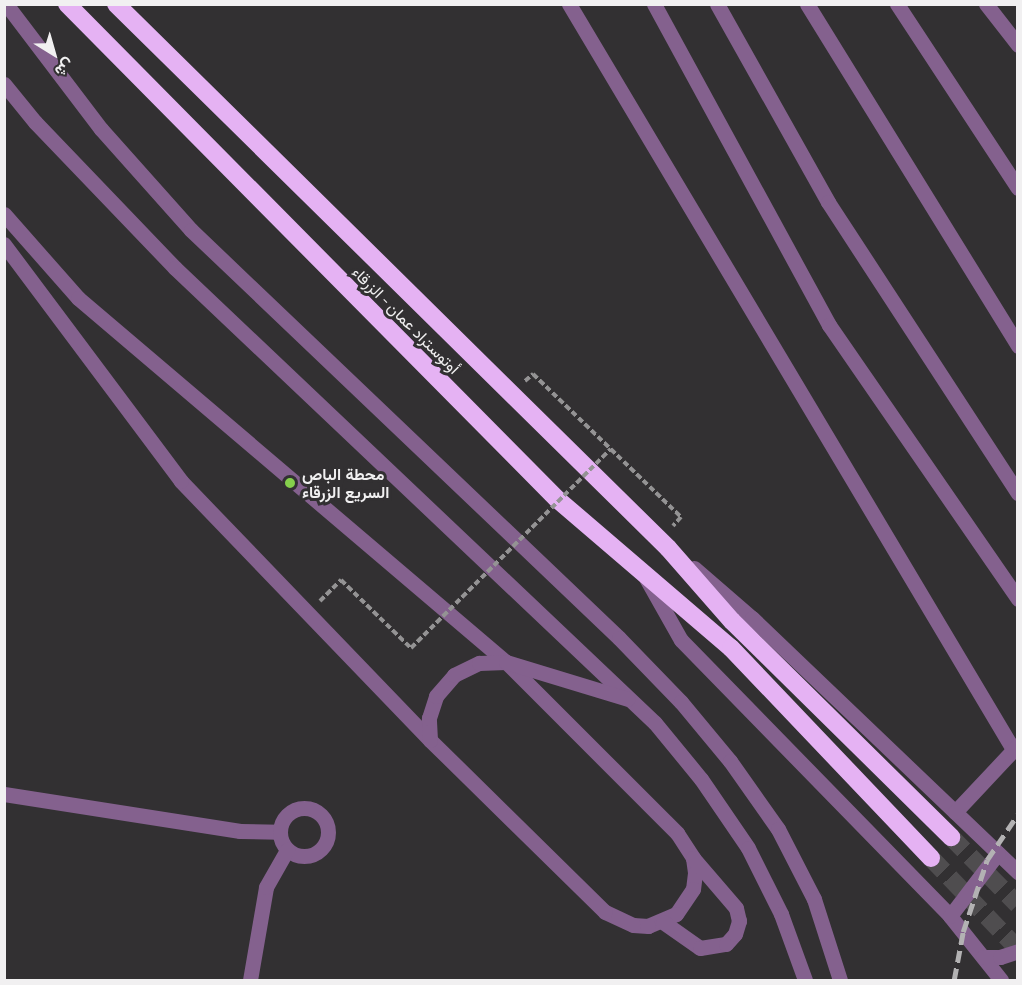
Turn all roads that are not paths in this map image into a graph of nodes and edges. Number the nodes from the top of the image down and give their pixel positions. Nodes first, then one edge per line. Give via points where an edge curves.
1 (6, 4) edge
2 (67, 4) edge
3 (116, 4) edge
4 (569, 4) edge
5 (654, 4) edge
6 (717, 4) edge
7 (807, 4) edge
8 (897, 4) edge
9 (986, 4) edge
10 (1017, 45) edge
11 (4, 84) edge
12 (1017, 188) edge
13 (4, 214) edge
14 (4, 244) edge
15 (1017, 346) edge
16 (1017, 495) edge
17 (668, 548) junction
18 (645, 575) junction
19 (1017, 599) edge
20 (506, 662) junction
21 (630, 699) junction
22 (430, 740) junction
23 (1015, 747) edge
24 (4, 794) edge
25 (955, 812) junction
26 (279, 832) junction
27 (951, 837) tunnel mouth
28 (287, 850) junction
29 (998, 853) junction
30 (693, 858) junction
31 (931, 858) tunnel mouth
32 (1017, 872) edge
33 (950, 916) junction
34 (663, 922) junction
35 (1017, 951) edge
36 (983, 957) junction
37 (250, 981) edge
38 (805, 981) edge
39 (840, 981) edge
40 (1001, 981) edge

1 - 39 street via 100,129 191,230 619,638 688,711 778,829 814,899
2 - 18 highway, أوتوستراد عمان - الزرقاء via 557,499
3 - 17 highway, أوتوستراد عمان - الزرقاء
4 - 23 street
5 - 19 street via 829,325
6 - 16 street via 828,202
7 - 15 street
8 - 12 street
9 - 10 street
11 - 21 street via 175,268
13 - 20 street via 78,298
14 - 22 street via 181,482
17 - 25 street via 752,618
17 - 27 highway, أوتوستراد عمان - الزرقاء via 754,641
18 - 31 highway, أوتوستراد عمان - الزرقاء via 731,648
18 - 33 street via 667,618 704,666
20 - 21 street
20 - 22 street via 479,663 444,685 432,706
20 - 30 street via 677,832
21 - 38 street via 701,779 748,848 781,914
22 - 34 street via 605,912 633,925
23 - 25 street
24 - 26 street via 240,831
25 - 29 street
26 - 28 street
26 - 28 street via 281,822 296,809 316,811 327,827 323,846 316,853 296,855
28 - 37 street via 266,887
29 - 32 street
29 - 33 street
30 - 34 street via 693,889 686,903
30 - 34 street via 736,908 739,921 735,934 726,944 700,948
33 - 36 street
35 - 36 street
36 - 40 street

